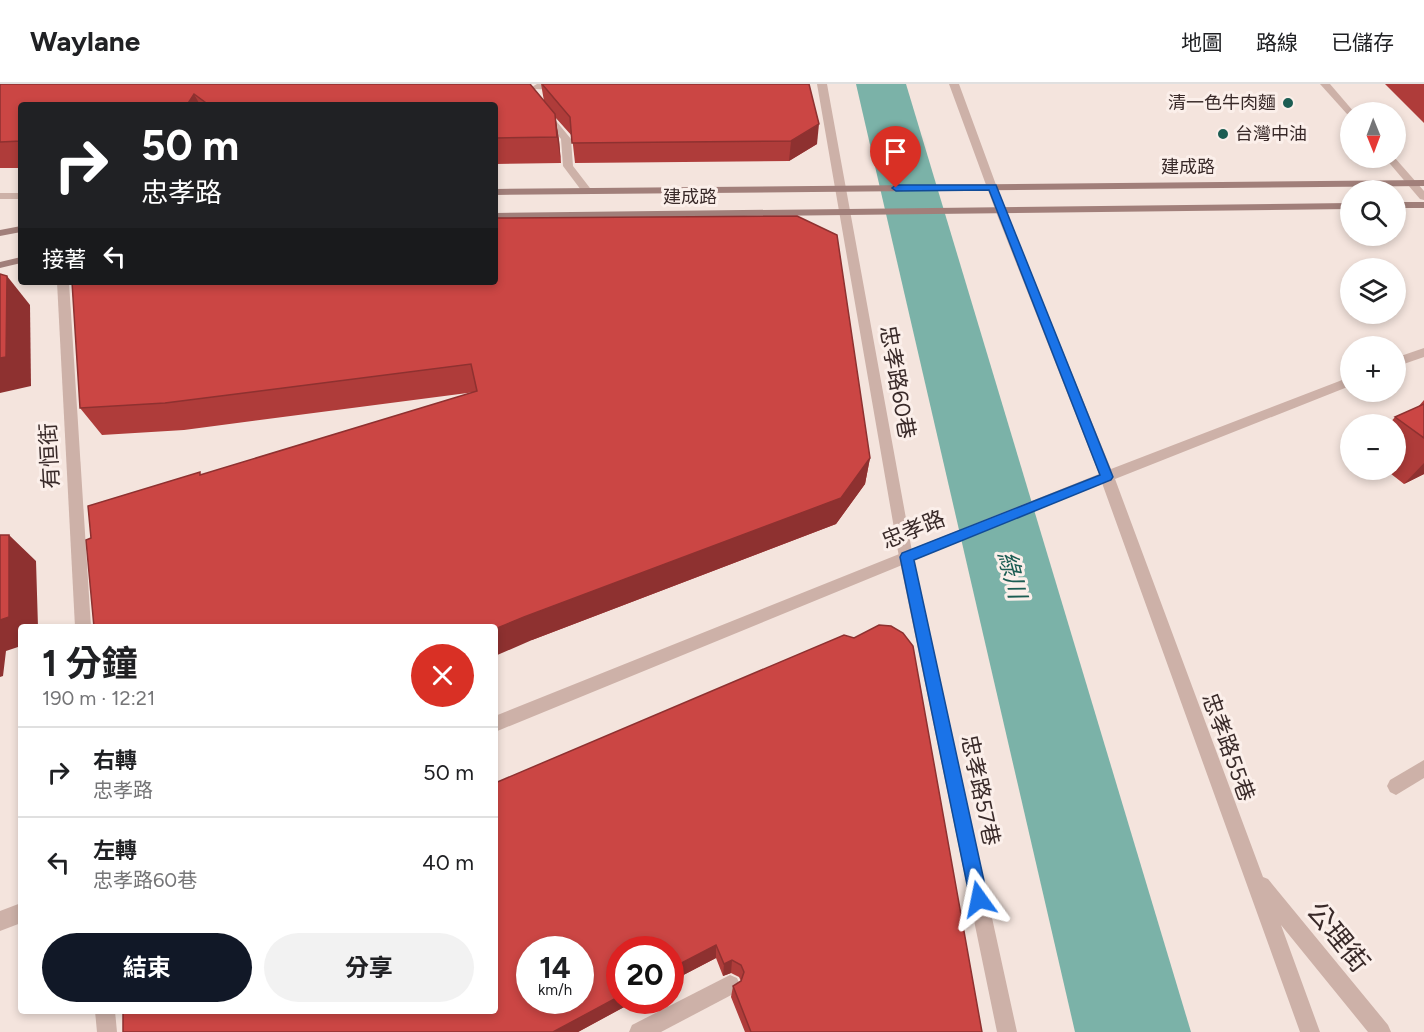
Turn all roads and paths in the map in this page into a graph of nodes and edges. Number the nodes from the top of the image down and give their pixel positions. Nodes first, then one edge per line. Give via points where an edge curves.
1 (954, 84) edge
2 (1325, 84) edge
3 (822, 85) edge
4 (810, 86) edge
5 (573, 87) edge
6 (537, 93) edge
7 (1341, 102) edge
8 (1401, 168) edge
9 (1418, 183) edge
10 (993, 187) junction
11 (841, 189) junction
12 (498, 192) edge
13 (588, 192) junction
14 (0, 196) edge
15 (18, 196) edge
16 (1424, 197) edge
17 (1406, 205) edge
18 (1424, 205) edge
19 (1340, 206) edge
20 (1001, 212) junction
21 (846, 214) junction
22 (498, 216) edge
23 (18, 230) edge
24 (0, 233) edge
25 (18, 261) edge
26 (0, 265) edge
27 (63, 285) edge
28 (1424, 352) edge
29 (1406, 359) edge
30 (1340, 385) edge
31 (1107, 477) junction
32 (906, 557) junction
33 (83, 624) edge
34 (498, 723) edge
35 (1424, 768) edge
36 (1396, 786) dead end
37 (1253, 876) junction
38 (18, 914) edge
39 (0, 921) edge
40 (730, 985) edge
41 (105, 1014) edge
42 (106, 1032) edge
43 (639, 1032) edge
44 (1007, 1032) edge
45 (1310, 1032) edge
46 (1381, 1032) edge

1 - 10 street
2 - 7 street
3 - 4 street
3 - 11 street, 忠孝路60巷
5 - 6 street
6 - 13 street via 566,139 568,166
8 - 9 street
9 - 10 street, 建成路
9 - 16 street
10 - 11 street, 建成路
10 - 20 street
11 - 13 street, 建成路
11 - 21 street, 忠孝路60巷
12 - 13 street, 建成路
14 - 15 street
17 - 18 street
19 - 20 street, 建成路
20 - 21 street, 建成路
20 - 31 street
21 - 22 street, 建成路
21 - 32 street, 忠孝路60巷
23 - 24 street
25 - 26 street
27 - 33 street, 有恒街
28 - 29 street
30 - 31 street, 忠孝路
31 - 32 street, 忠孝路
31 - 37 street, 忠孝路55巷
32 - 34 street, 忠孝路
32 - 44 street, 忠孝路57巷
35 - 36 street
37 - 45 street, 忠孝路55巷
37 - 46 street, 公理街
38 - 39 street
40 - 43 street
41 - 42 street

